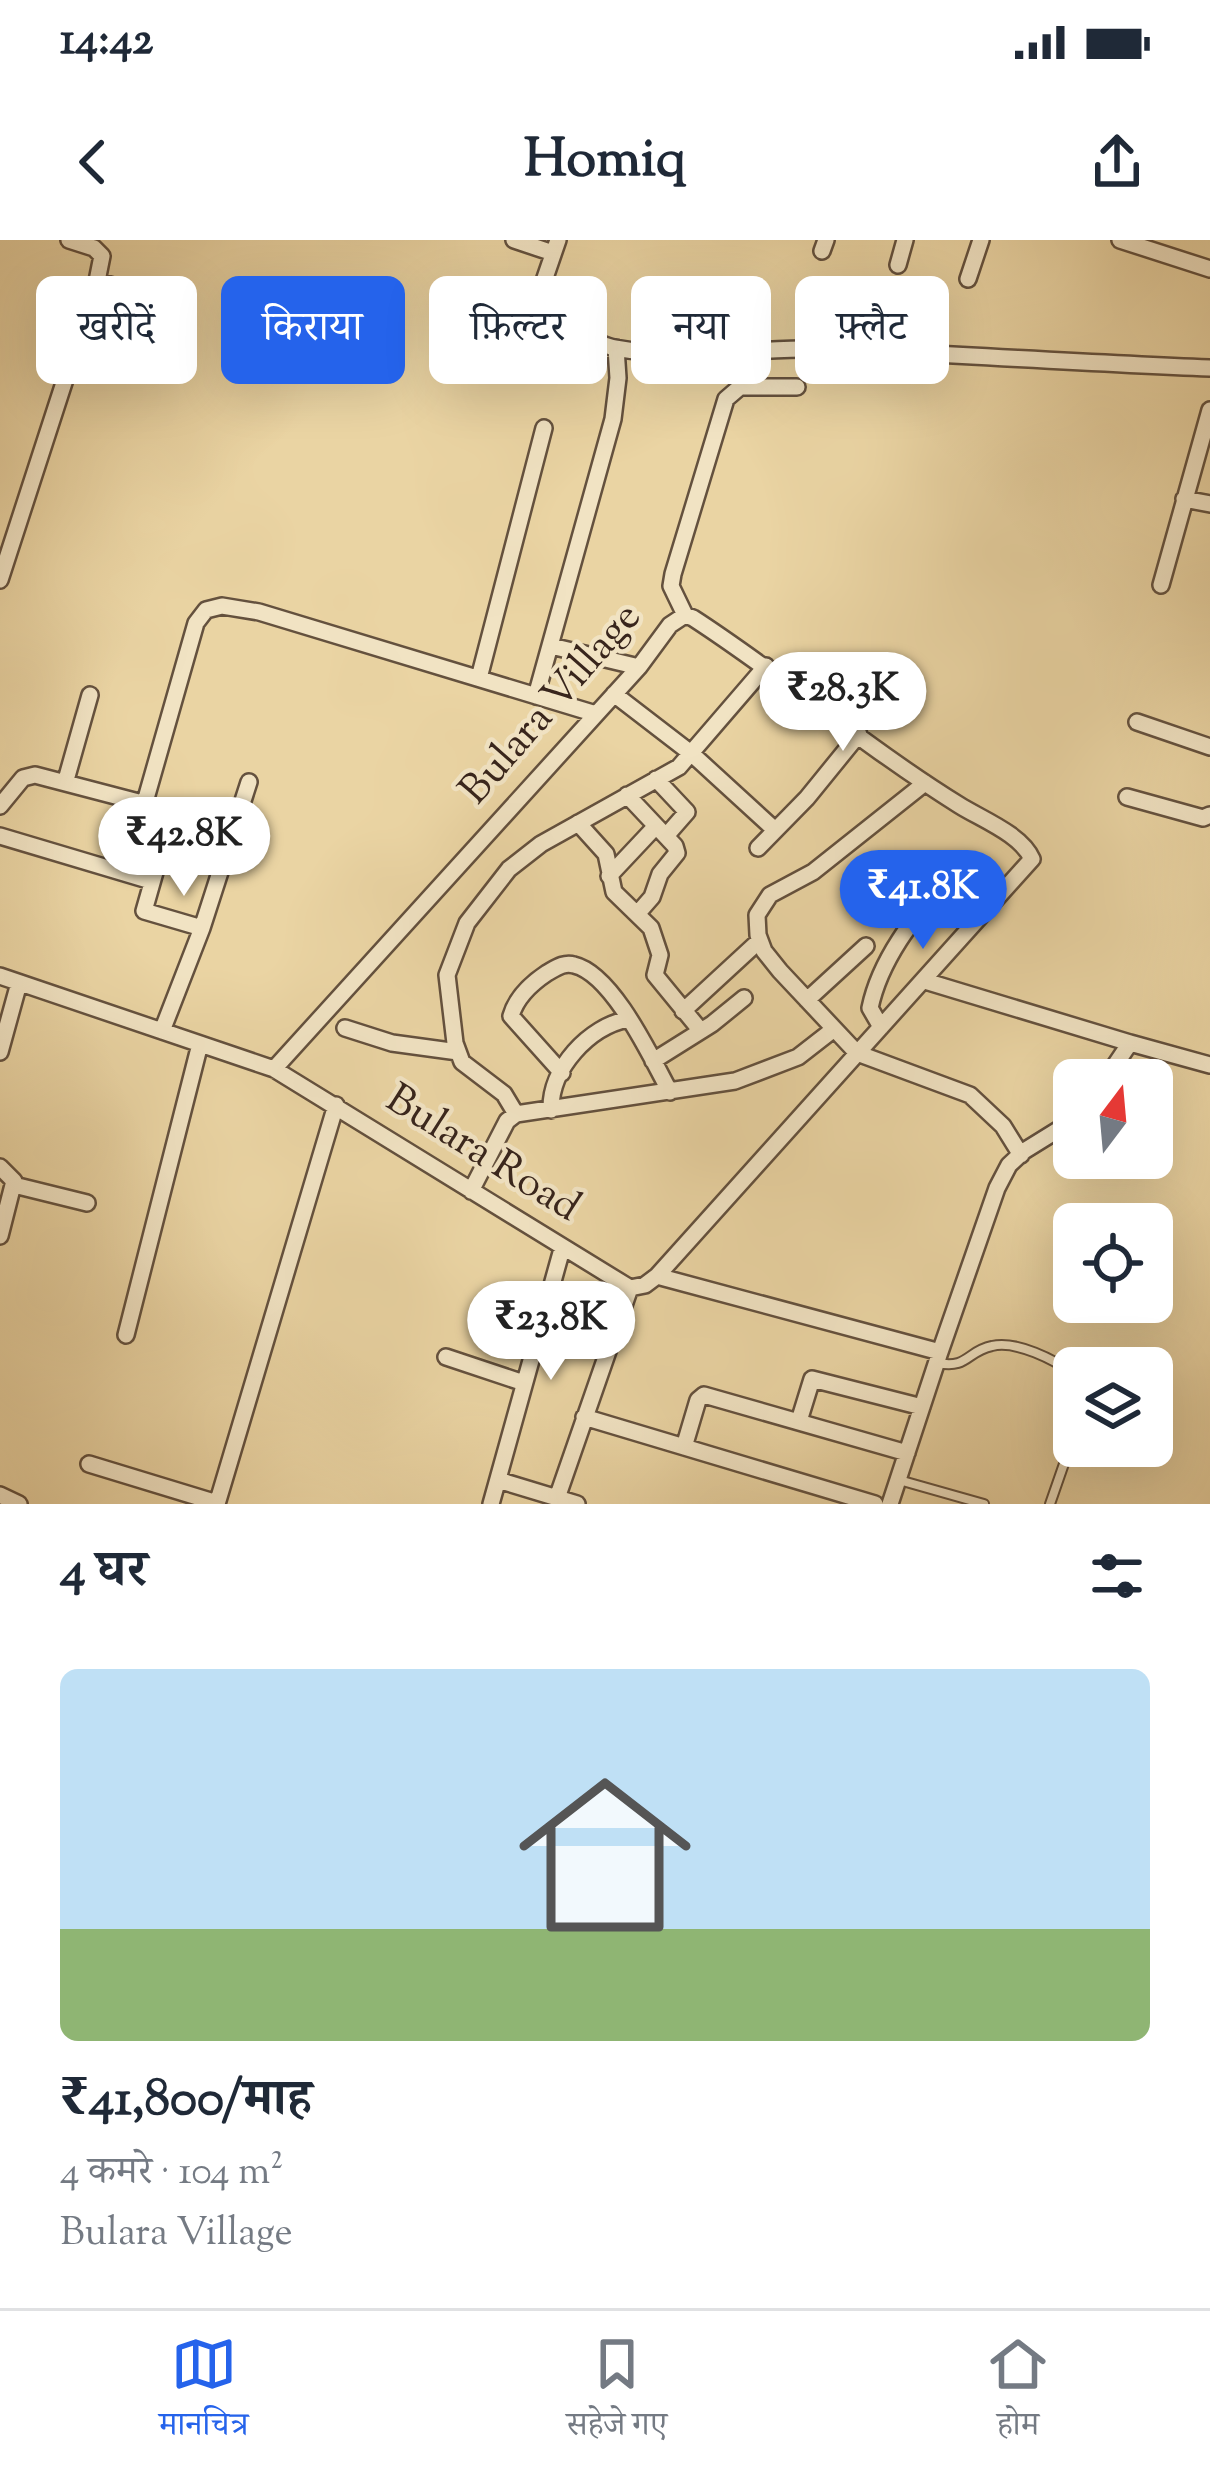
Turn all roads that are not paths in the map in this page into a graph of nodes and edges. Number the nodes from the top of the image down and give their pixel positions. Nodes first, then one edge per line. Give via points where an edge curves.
1 (514, 240) edge
2 (905, 240) edge
3 (981, 240) edge
4 (1120, 240) edge
5 (77, 241) edge
6 (556, 247) edge
7 (898, 265) dead end
8 (1210, 268) edge
9 (99, 276) edge
10 (968, 279) dead end
11 (616, 348) junction
12 (1210, 368) edge
13 (64, 384) edge
14 (797, 387) dead end
15 (1210, 410) edge
16 (544, 428) dead end
17 (1184, 499) junction
18 (1210, 504) edge
19 (0, 580) edge
20 (1161, 585) dead end
21 (685, 615) junction
22 (551, 646) junction
23 (766, 666) junction
24 (639, 667) junction
25 (479, 678) junction
26 (614, 694) junction
27 (90, 695) dead end
28 (536, 696) junction
29 (596, 714) junction
30 (1137, 722) dead end
31 (859, 734) junction
32 (1210, 747) edge
33 (692, 754) junction
34 (656, 779) junction
35 (66, 780) junction
36 (249, 782) dead end
37 (925, 783) junction
38 (627, 795) junction
39 (1127, 797) dead end
40 (145, 802) junction
41 (0, 806) edge
42 (173, 809) junction
43 (1210, 815) edge
44 (578, 823) junction
45 (234, 827) junction
46 (775, 830) junction
47 (661, 831) junction
48 (0, 836) edge
49 (758, 848) dead end
50 (609, 876) junction
51 (151, 880) junction
52 (945, 882) dead end
53 (638, 913) junction
54 (202, 928) junction
55 (760, 940) junction
56 (866, 946) dead end
57 (0, 976) edge
58 (925, 981) junction
59 (20, 982) junction
60 (744, 998) dead end
61 (807, 1000) junction
62 (683, 1011) junction
63 (628, 1019) junction
64 (881, 1027) junction
65 (345, 1028) dead end
66 (834, 1029) junction
67 (701, 1030) junction
68 (162, 1031) junction
69 (1130, 1043) junction
70 (200, 1044) junction
71 (0, 1052) edge
72 (458, 1052) junction
73 (856, 1053) junction
74 (1119, 1059) edge
75 (653, 1061) junction
76 (1210, 1065) edge
77 (274, 1069) junction
78 (562, 1072) junction
79 (670, 1092) junction
80 (336, 1105) junction
81 (551, 1111) junction
82 (516, 1114) junction
83 (1053, 1134) edge
84 (1021, 1155) junction
85 (0, 1167) edge
86 (14, 1185) junction
87 (471, 1191) junction
88 (87, 1203) dead end
89 (0, 1236) edge
90 (562, 1249) junction
91 (657, 1276) junction
92 (630, 1288) junction
93 (126, 1335) dead end
94 (938, 1357) junction
95 (446, 1358) dead end
96 (1053, 1361) edge
97 (524, 1383) junction
98 (922, 1407) junction
99 (584, 1417) junction
100 (799, 1421) junction
101 (684, 1447) junction
102 (907, 1453) junction
103 (89, 1464) dead end
104 (1062, 1467) edge
105 (498, 1480) junction
106 (898, 1480) junction
107 (0, 1495) edge
108 (557, 1498) junction
109 (217, 1503) edge
110 (1048, 1503) edge
111 (19, 1504) edge
112 (491, 1504) edge
113 (577, 1504) edge
114 (875, 1504) edge
115 (890, 1504) edge
116 (984, 1504) edge

1 - 6 street
2 - 7 street
3 - 10 street
4 - 8 street
5 - 9 street via 102,256
6 - 11 street via 534,310
11 - 12 street
11 - 22 street via 613,419
13 - 19 street
14 - 21 street via 740,387 726,399 673,574
15 - 17 street
16 - 25 street
17 - 18 street
17 - 20 street
21 - 23 street, Bulara Village
21 - 24 street, Bulara Village
22 - 24 street
22 - 28 street
23 - 31 street, Bulara Village
23 - 33 street
24 - 26 street, Bulara Village
25 - 28 street
25 - 40 street via 259,612 206,610
26 - 29 street, Bulara Village
26 - 33 street
27 - 35 street
28 - 29 street
29 - 77 street, Bulara Village
30 - 32 street
31 - 37 street, Bulara Village
31 - 46 street
33 - 34 street
33 - 46 street
34 - 38 street
34 - 47 street via 687,812
35 - 40 street
35 - 41 street via 23,778
36 - 45 street
37 - 55 street via 813,872 770,895 757,914
37 - 58 street, Bulara Village via 1021,843 1032,859
38 - 44 street
38 - 47 street
39 - 43 street
40 - 42 street
42 - 45 street
42 - 51 street
44 - 50 street via 602,846
44 - 72 street via 509,869 467,923 447,975
45 - 54 street
46 - 49 street
47 - 50 street
47 - 53 street via 677,853
48 - 51 street
50 - 53 street
51 - 54 street via 144,911
52 - 64 street via 886,966 870,1008
53 - 62 street via 659,945 655,975
54 - 68 street
55 - 61 street
55 - 62 street
56 - 61 street
57 - 59 street, Bulara Road
58 - 64 street
58 - 69 street
59 - 68 street, Bulara Road
59 - 71 street
60 - 67 street
61 - 66 street
62 - 67 street
63 - 75 street
63 - 78 street via 598,1028
63 - 78 street via 572,964 538,979 512,1016
64 - 73 street
65 - 72 street
66 - 73 street
66 - 79 street via 772,1070
67 - 75 street
68 - 70 street, Bulara Road
69 - 74 street
69 - 76 street
70 - 77 street, Bulara Road
70 - 93 street
72 - 82 street
73 - 84 street via 970,1095
73 - 91 street
75 - 79 street
77 - 80 street, Bulara Road
78 - 81 street
79 - 81 street
80 - 87 street, Bulara Road
80 - 109 street
81 - 82 street
82 - 87 street
83 - 84 street
84 - 94 street via 997,1188
85 - 86 street
86 - 88 street
86 - 89 street
87 - 90 street, Bulara Road
90 - 92 street, Bulara Road
90 - 97 street
91 - 92 street
91 - 94 street
92 - 99 street
94 - 96 lane via 959,1365 994,1344
94 - 98 street
95 - 97 street
97 - 105 street
98 - 100 street via 812,1379
98 - 102 street
99 - 101 street
99 - 108 street
100 - 101 street via 704,1395
100 - 102 street
101 - 114 street
102 - 106 street
103 - 109 street
104 - 110 lane
105 - 108 street
105 - 112 street
106 - 115 street
106 - 116 lane
107 - 111 street
108 - 113 street

